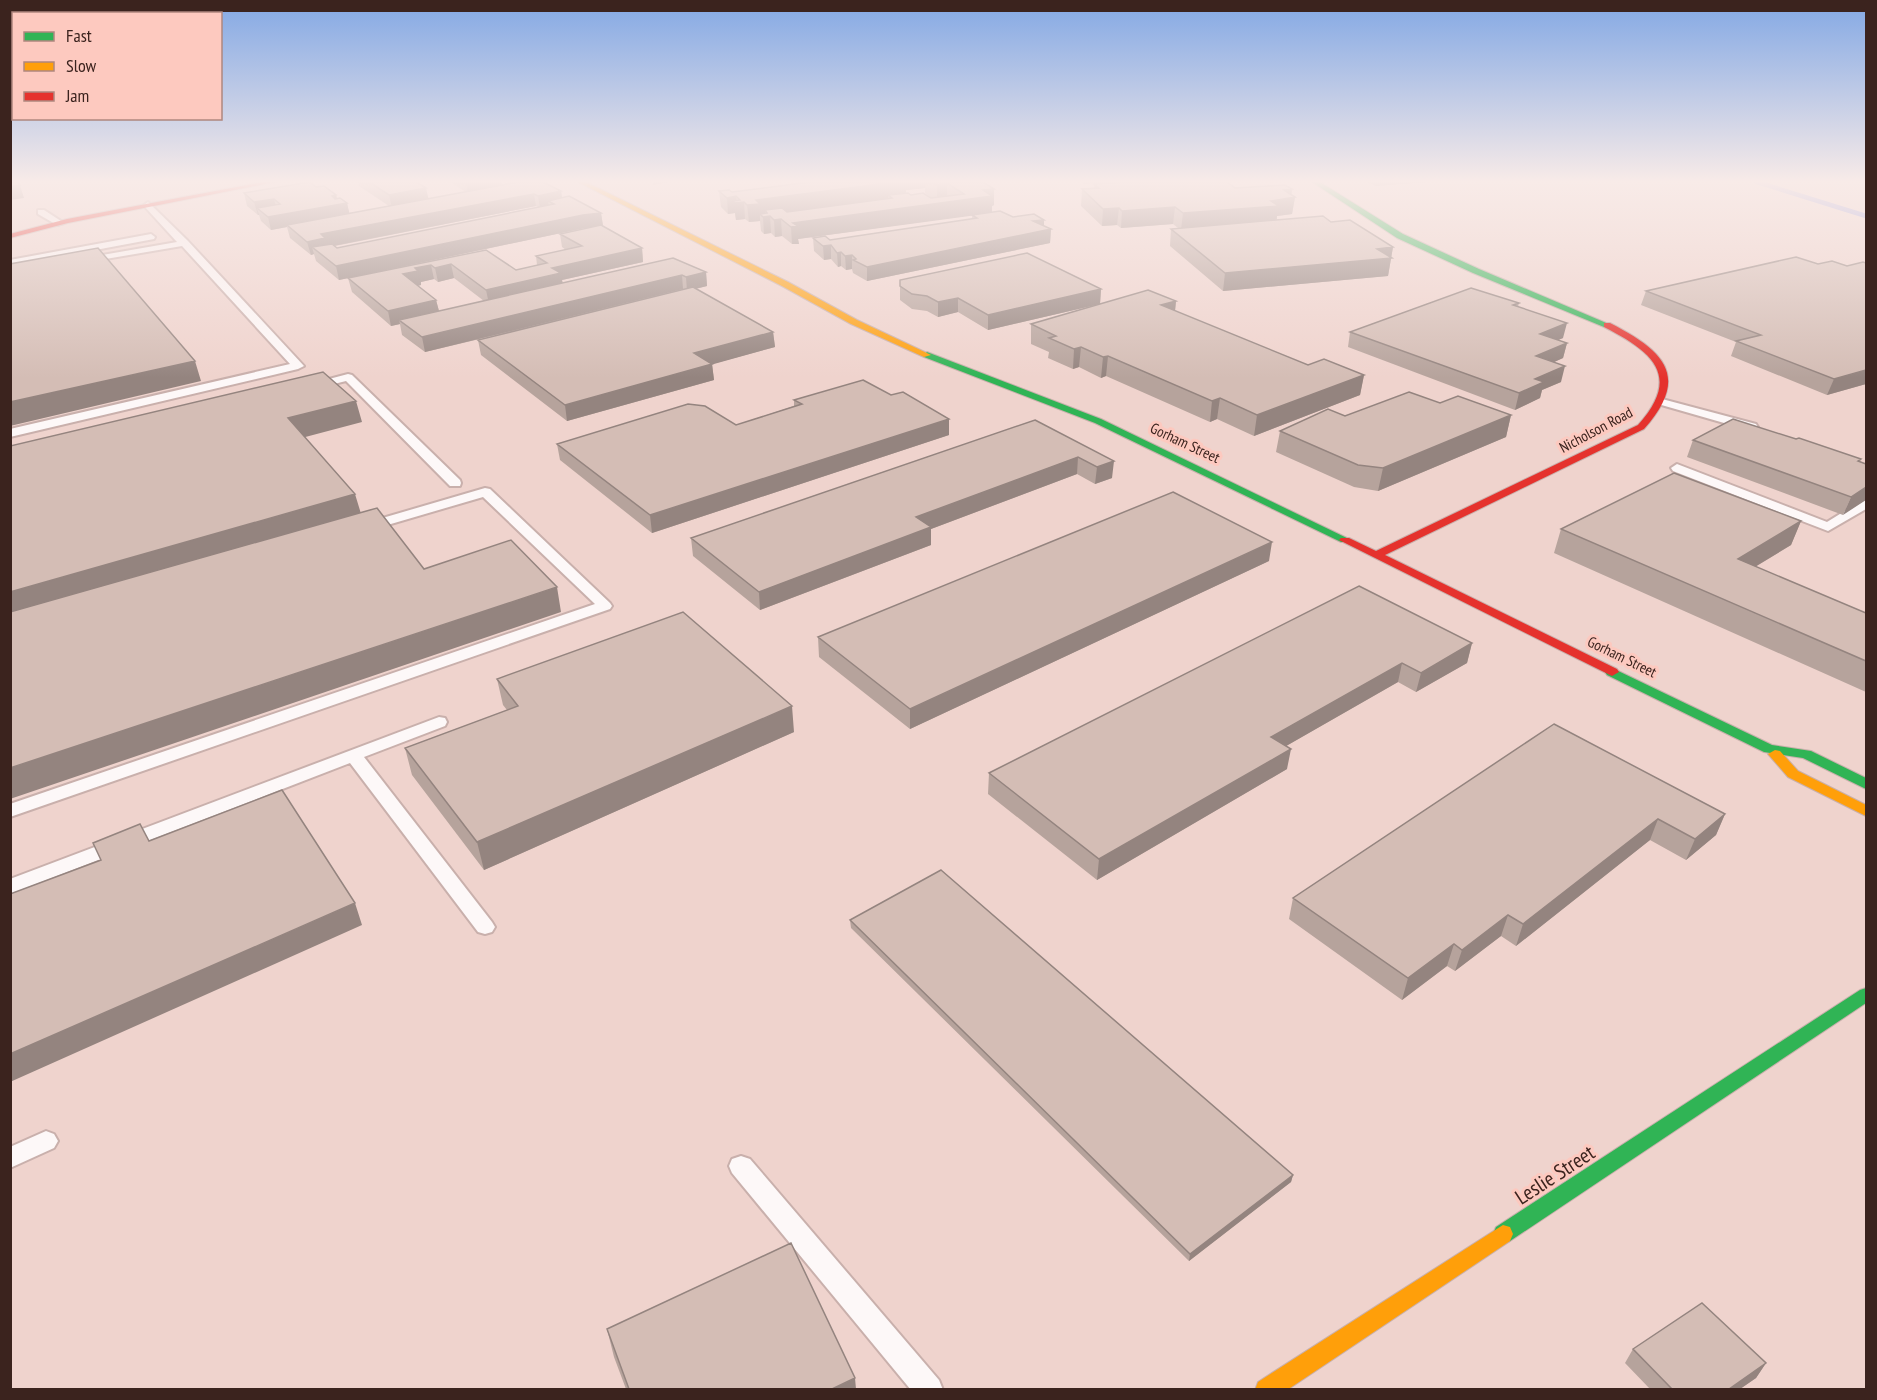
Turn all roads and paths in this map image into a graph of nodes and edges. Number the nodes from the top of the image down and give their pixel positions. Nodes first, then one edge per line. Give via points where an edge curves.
1 (37, 247) edge
2 (93, 247) edge
3 (161, 247) edge
4 (189, 247) edge
5 (712, 247) edge
6 (1425, 247) edge
7 (10, 256) edge
8 (10, 262) edge
9 (80, 262) edge
10 (301, 389) edge
11 (1662, 402) junction
12 (1760, 429) edge
13 (10, 433) edge
14 (1677, 468) dead end
15 (455, 483) dead end
16 (1866, 504) edge
17 (349, 533) edge
18 (1376, 555) junction
19 (440, 722) dead end
20 (1769, 749) junction
21 (353, 755) junction
22 (1866, 784) edge
23 (10, 811) edge
24 (1866, 811) edge
25 (10, 886) edge
26 (485, 927) dead end
27 (1866, 995) edge
28 (46, 1141) dead end
29 (10, 1158) edge
30 (741, 1166) dead end
31 (929, 1389) edge
32 (1266, 1389) edge

1 - 7 lane
2 - 8 lane
3 - 9 lane
4 - 13 lane via 298,366
5 - 18 street, Gorham Street via 907,347 1098,421
6 - 11 street via 1631,339 1654,359 1665,378
10 - 15 lane via 348,377
11 - 12 lane
11 - 18 street, Nicholson Road via 1641,427
14 - 16 lane via 1828,527
17 - 23 lane via 485,492 605,606
18 - 20 street, Gorham Street
19 - 21 lane
20 - 22 street, Gorham Street via 1806,754
20 - 24 street, Gorham Street via 1793,774
21 - 25 lane
21 - 26 lane
27 - 32 street, Leslie Street
28 - 29 lane
30 - 31 lane

